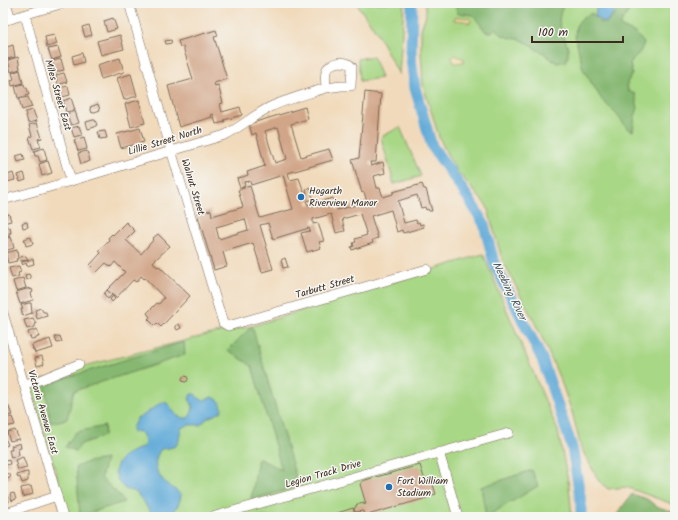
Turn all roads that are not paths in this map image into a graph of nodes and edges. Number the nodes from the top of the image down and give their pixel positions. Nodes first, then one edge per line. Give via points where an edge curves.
1 (6, 3) edge
2 (64, 3) edge
3 (129, 3) edge
4 (24, 15) junction
5 (7, 20) edge
6 (326, 88) dead end
7 (171, 150) junction
8 (71, 181) junction
9 (3, 200) edge
10 (426, 269) dead end
11 (3, 313) edge
12 (230, 326) joint
13 (79, 364) dead end
14 (24, 384) junction
15 (509, 433) dead end
16 (439, 452) junction
17 (57, 496) junction
18 (3, 514) edge
19 (63, 517) edge
20 (212, 517) edge
21 (458, 517) edge

1 - 5 street
2 - 4 street
3 - 7 street, Walnut Street
4 - 5 street
4 - 8 street, Miles Street East
6 - 7 street, Lillie Street North via 269,107 224,135
7 - 8 street, Lillie Street North
7 - 12 street, Walnut Street via 220,316 224,323
8 - 9 street, Lillie Street North
10 - 12 street, Tarbutt Street
11 - 14 street, Victoria Avenue East
13 - 14 street
14 - 17 street, Victoria Avenue East
15 - 16 street, Legion Track Drive
16 - 20 street, Legion Track Drive
16 - 21 street
17 - 18 street
17 - 19 street, Victoria Avenue East

